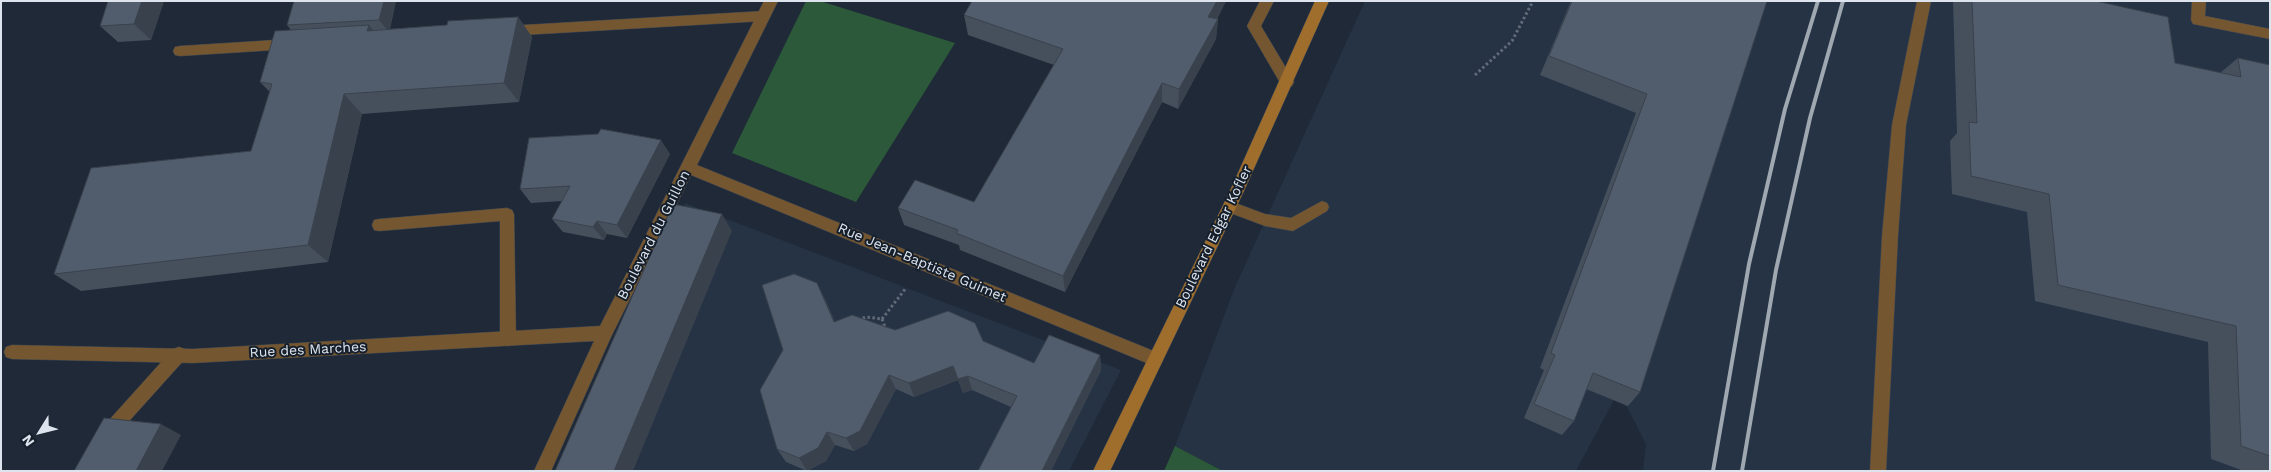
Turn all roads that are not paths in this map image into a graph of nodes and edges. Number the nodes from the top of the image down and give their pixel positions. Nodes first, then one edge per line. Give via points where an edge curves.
1 (772, 1) edge
2 (1267, 1) edge
3 (1322, 1) edge
4 (1924, 1) edge
5 (2199, 1) edge
6 (764, 16) junction
7 (496, 32) edge
8 (2270, 34) edge
9 (308, 43) edge
10 (180, 51) dead end
11 (1288, 82) junction
12 (689, 168) junction
13 (1230, 207) junction
14 (1322, 207) dead end
15 (379, 225) dead end
16 (605, 333) junction
17 (508, 339) junction
18 (12, 352) dead end
19 (179, 354) junction
20 (1155, 359) junction
21 (94, 449) edge
22 (542, 471) edge
23 (1102, 471) edge
24 (1878, 471) edge

1 - 6 street, Boulevard du Guillon
2 - 11 street via 1254,26
3 - 11 street, Boulevard Edgar Kofler
4 - 24 street via 1900,125 1890,236
5 - 8 street via 2198,20
6 - 7 street
6 - 12 street, Boulevard du Guillon
9 - 10 street
11 - 13 street, Boulevard Edgar Kofler
12 - 16 street, Boulevard du Guillon
12 - 20 street, Rue Jean-Baptiste Guimet
13 - 14 street via 1266,220 1293,225
13 - 20 street, Boulevard Edgar Kofler
15 - 17 street via 507,214
16 - 17 street, Rue des Marches
16 - 22 street, Boulevard du Guillon
17 - 19 street, Rue des Marches via 193,356
18 - 19 street, Rue des Marches
19 - 21 street
20 - 23 street, Boulevard Edgar Kofler

